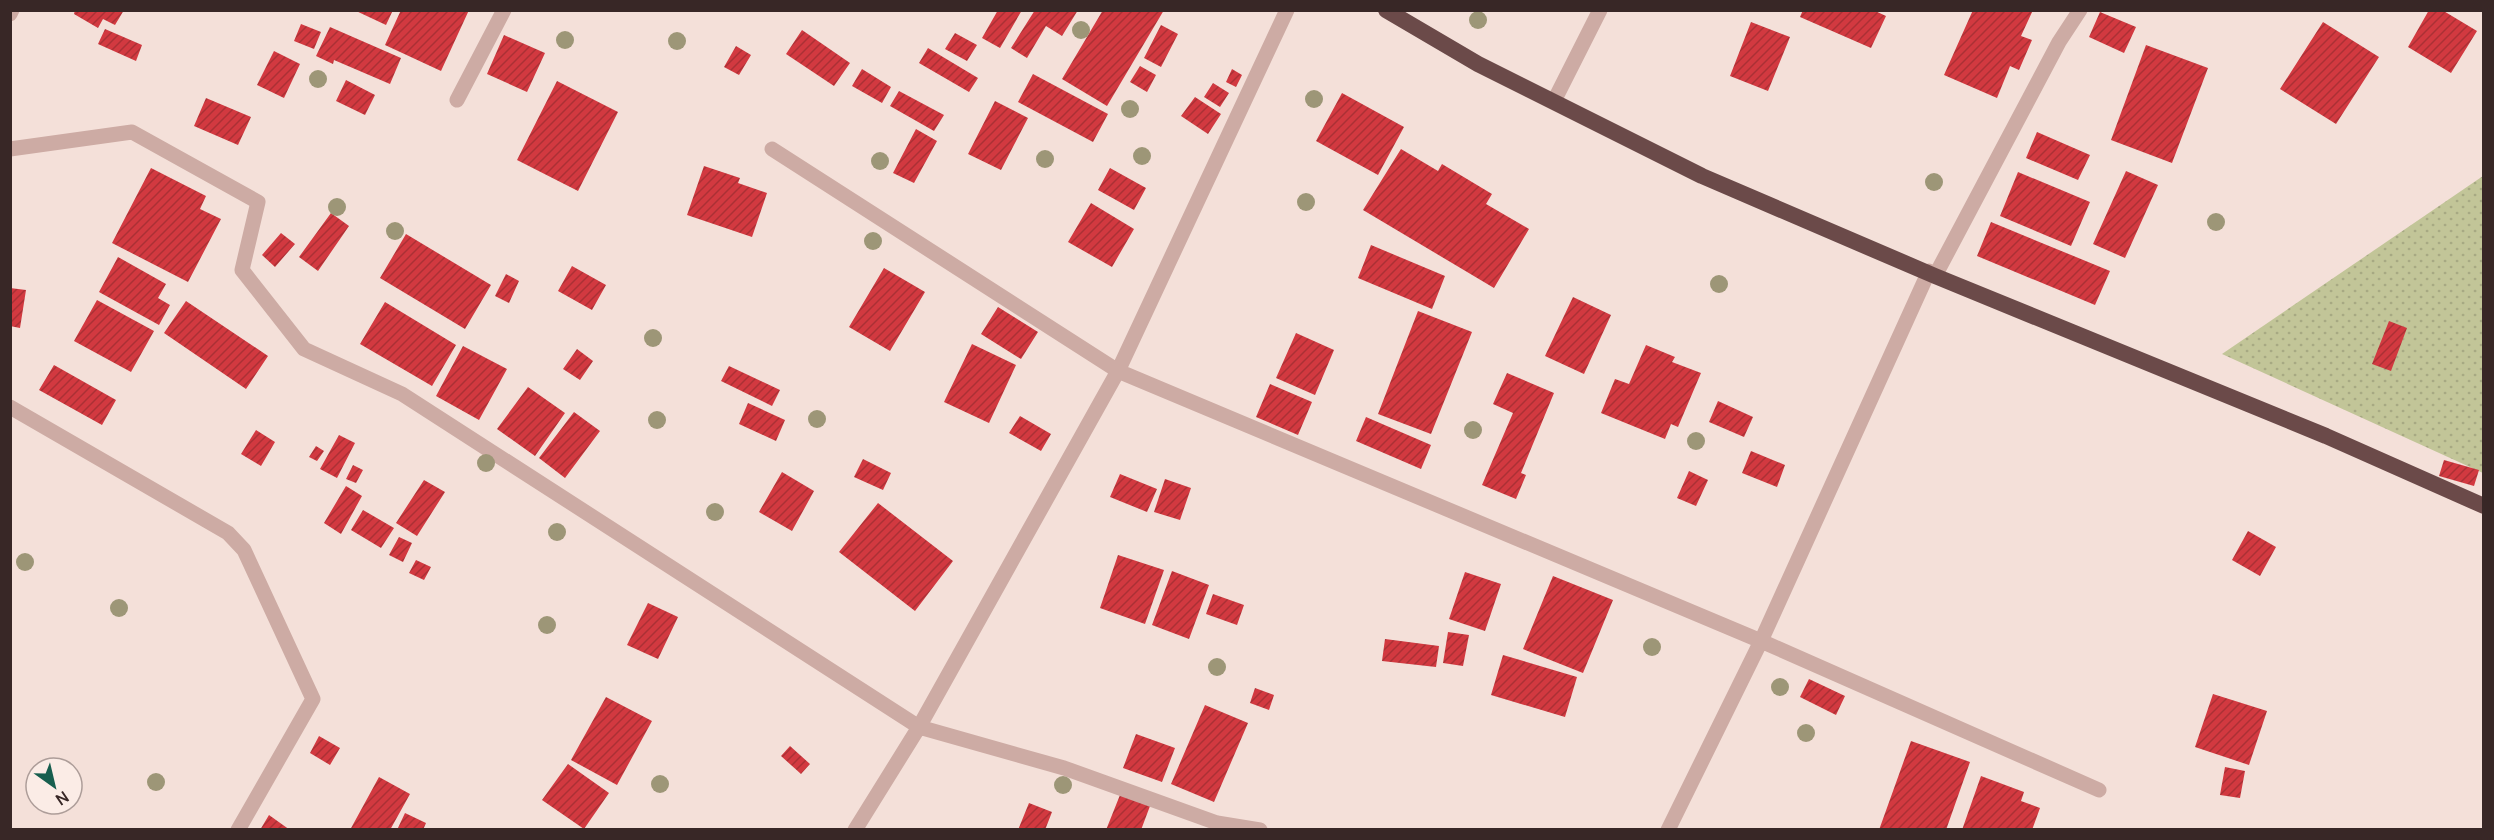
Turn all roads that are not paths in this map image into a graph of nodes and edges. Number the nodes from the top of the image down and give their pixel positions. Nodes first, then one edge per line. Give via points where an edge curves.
1 (504, 10) edge
2 (1287, 10) edge
3 (1386, 10) edge
4 (1600, 10) edge
5 (2080, 10) edge
6 (457, 100) dead end
7 (1554, 101) junction
8 (10, 149) edge
9 (772, 149) dead end
10 (1932, 274) junction
11 (1118, 371) junction
12 (10, 407) edge
13 (2484, 506) edge
14 (1761, 641) junction
15 (919, 727) junction
16 (2099, 790) dead end
17 (238, 830) edge
18 (855, 830) edge
19 (1260, 830) edge
20 (1668, 830) edge

1 - 6 street
2 - 11 street
3 - 7 highway via 1478,64
4 - 7 street
5 - 10 street
7 - 10 highway via 1702,176
8 - 15 street via 132,132 258,202 242,270 304,349 402,394
9 - 11 street
10 - 13 highway via 2326,436
10 - 14 street
11 - 14 street
11 - 15 street
12 - 17 street via 228,533 244,550 313,699
14 - 16 street
14 - 20 street
15 - 18 street
15 - 19 street via 1064,768 1217,823

